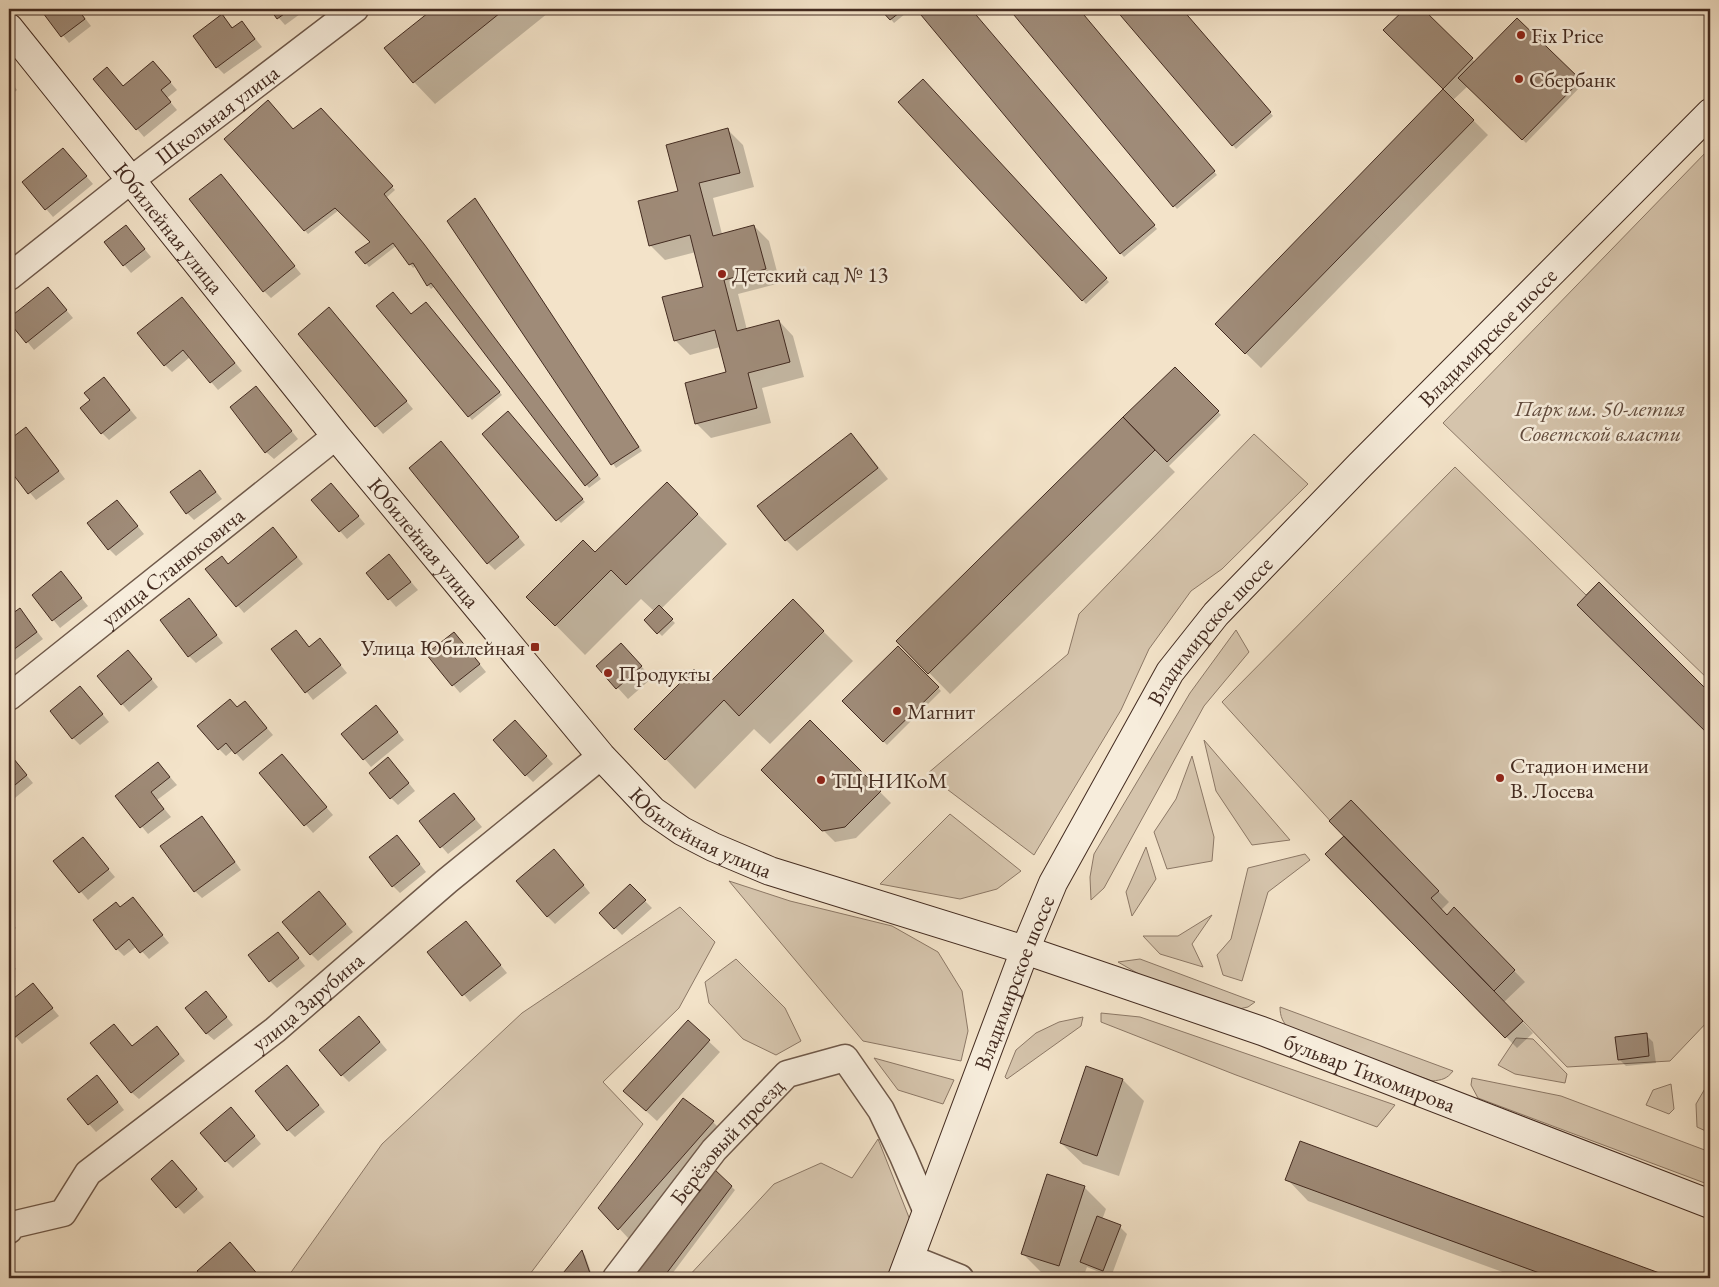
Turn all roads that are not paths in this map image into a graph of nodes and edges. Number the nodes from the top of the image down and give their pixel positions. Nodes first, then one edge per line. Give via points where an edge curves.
1 (355, 9) edge
2 (9, 28) edge
3 (1710, 113) edge
4 (131, 180) junction
5 (9, 277) edge
6 (336, 436) junction
7 (9, 698) edge
8 (601, 756) junction
9 (1025, 950) junction
10 (1710, 1204) edge
11 (927, 1212) junction
12 (9, 1230) edge
13 (906, 1268) edge
14 (616, 1278) edge
15 (960, 1278) edge

1 - 4 street, Школьная улица
2 - 4 main road, Юбилейная улица
3 - 9 main road, Владимирское шоссе via 1216,614 1170,672 1053,883
4 - 5 street, Школьная улица
4 - 6 main road, Юбилейная улица
6 - 7 street, улица Станюковича
6 - 8 main road, Юбилейная улица
8 - 9 main road, Юбилейная улица via 653,811 713,847 770,871
8 - 12 street, улица Зарубина via 447,880 275,1030 88,1173 63,1213 12,1225
9 - 10 main road, бульвар Тихомирова via 1262,1031
9 - 11 main road, Владимирское шоссе
11 - 13 main road, Владимирское шоссе
11 - 14 street, Берёзовый проезд via 881,1110 845,1058 787,1074 714,1150
13 - 15 street

